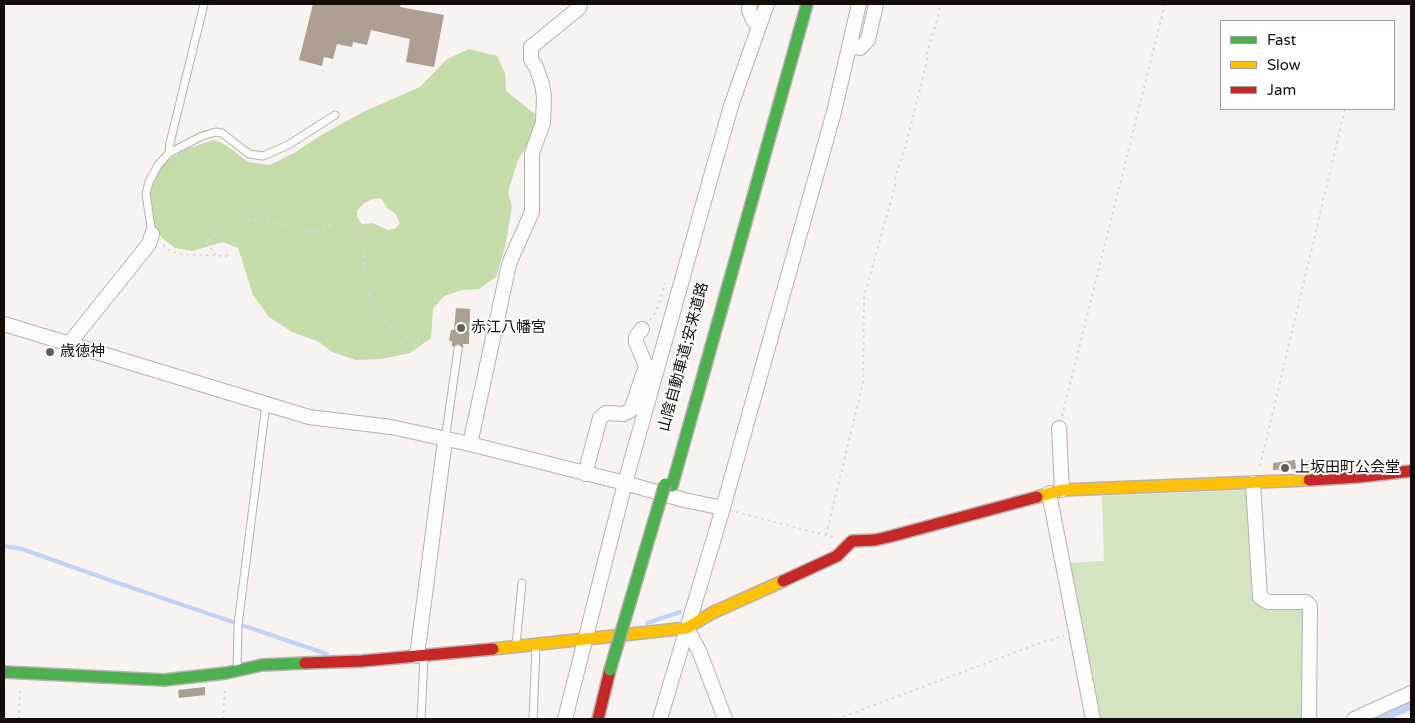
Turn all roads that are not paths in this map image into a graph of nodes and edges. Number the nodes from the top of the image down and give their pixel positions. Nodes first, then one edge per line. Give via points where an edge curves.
1 (204, 4) edge
2 (580, 4) edge
3 (750, 4) edge
4 (767, 4) edge
5 (799, 4) edge
6 (807, 4) edge
7 (860, 4) edge
8 (876, 4) edge
9 (758, 25) junction
10 (850, 46) junction
11 (335, 115) dead end
12 (169, 153) junction
13 (152, 234) joint
14 (4, 324) edge
15 (642, 329) road end
16 (68, 345) junction
17 (458, 349) dead end
18 (651, 368) junction
19 (266, 404) junction
20 (1059, 428) road end
21 (445, 440) junction
22 (470, 444) junction
23 (1411, 472) edge
24 (585, 474) junction
25 (625, 483) junction
26 (1254, 483) junction
27 (668, 485) junction
28 (1055, 492) junction
29 (723, 508) junction
30 (522, 583) dead end
31 (687, 628) junction
32 (586, 640) junction
33 (516, 641) junction
34 (537, 644) junction
35 (419, 652) junction
36 (616, 670) junction
37 (4, 672) edge
38 (231, 672) junction
39 (1411, 693) edge
40 (421, 719) edge
41 (534, 719) edge
42 (565, 719) edge
43 (598, 719) edge
44 (609, 719) edge
45 (660, 719) edge
46 (725, 719) edge
47 (1093, 719) edge
48 (1309, 719) edge
49 (1354, 719) edge

1 - 12 lane
2 - 22 street via 580,8 530,47 531,60 544,96 543,124 532,153 532,212 508,269
3 - 9 street via 748,10
4 - 9 street
5 - 27 main road, 山陰自動車道;安来道路 via 742,203
6 - 27 main road, 山陰自動車道;安来道路
7 - 10 street
8 - 10 street via 868,40 860,48
9 - 18 street
10 - 29 street
11 - 12 lane via 288,145 263,156 249,154 216,132
12 - 13 lane via 158,165 146,194
13 - 16 street via 149,244
14 - 16 street
15 - 18 street via 636,342
16 - 19 street
17 - 21 lane
18 - 24 street via 631,410 624,414 606,413 600,418
18 - 25 street
19 - 21 street via 309,417 390,427
19 - 38 lane
20 - 28 street
21 - 22 street
21 - 35 street
22 - 24 street
23 - 26 main road
24 - 25 street
25 - 29 street
25 - 32 street
26 - 28 main road
26 - 48 street via 1260,597 1268,602 1306,602 1310,606
27 - 36 main road, 山陰自動車道;安来道路, bridge
28 - 31 main road via 892,536 852,541 837,556 712,613
28 - 47 street via 1076,633
29 - 31 street
30 - 33 lane
31 - 32 main road
31 - 45 street
31 - 46 street
32 - 34 main road
32 - 42 street
33 - 34 main road
33 - 35 main road
34 - 41 lane
35 - 38 main road via 362,661 262,665
35 - 40 lane
36 - 43 main road, 山陰自動車道;安来道路
36 - 44 main road, 山陰自動車道;安来道路
37 - 38 main road via 164,680
39 - 49 street

